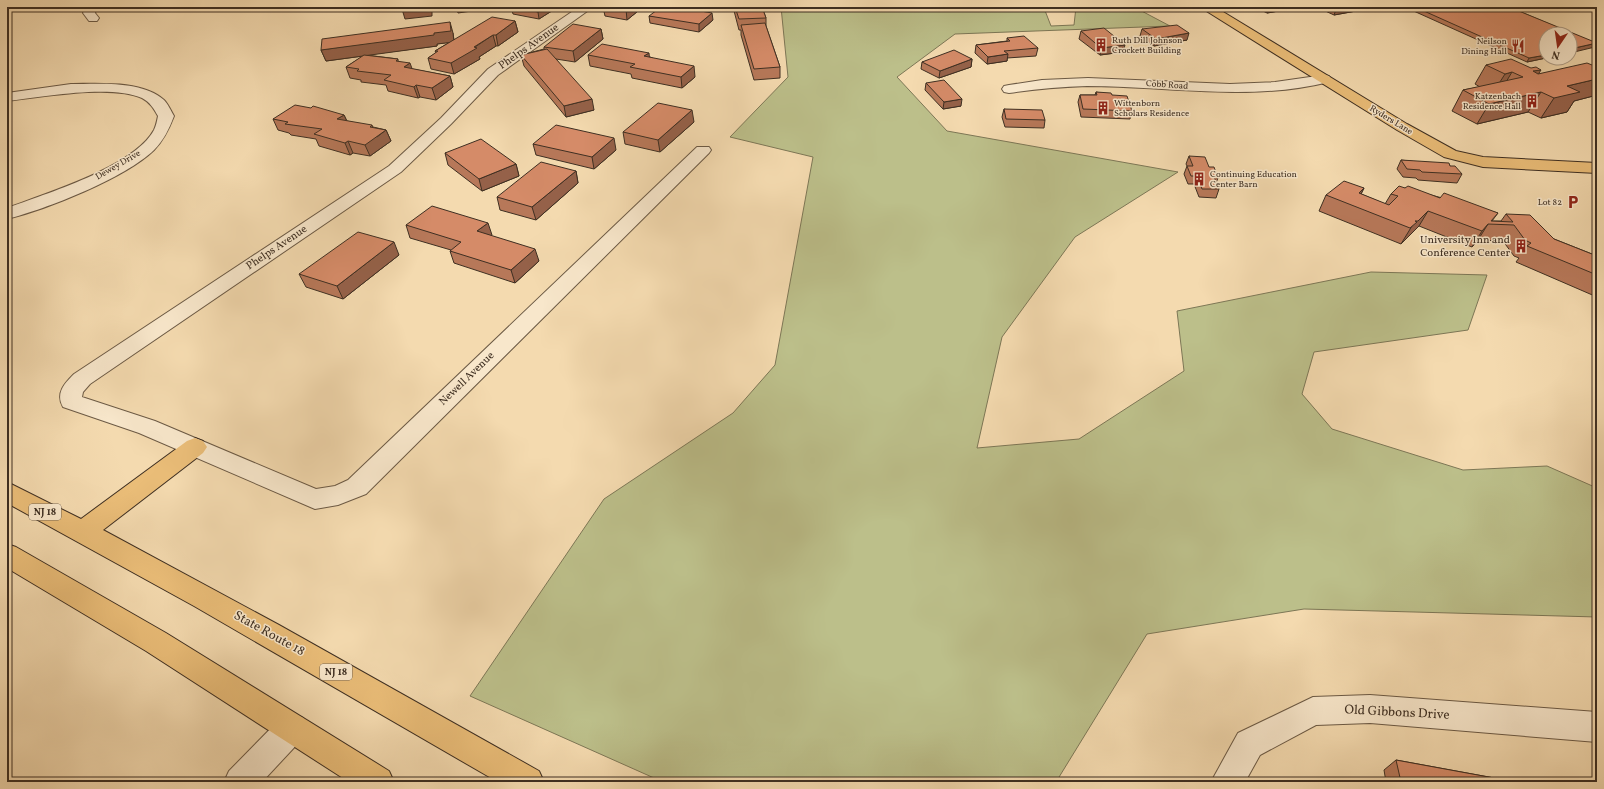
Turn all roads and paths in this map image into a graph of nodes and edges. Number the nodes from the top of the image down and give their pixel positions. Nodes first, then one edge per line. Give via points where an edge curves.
1 (587, 7) edge
2 (1206, 7) edge
3 (1324, 79) junction
4 (1009, 89) dead end
5 (7, 97) edge
6 (702, 150) dead end
7 (1597, 168) edge
8 (7, 214) edge
9 (195, 447) junction
10 (7, 492) edge
11 (83, 531) junction
12 (7, 554) edge
13 (1597, 727) edge
14 (292, 728) junction
15 (240, 782) edge
16 (378, 782) edge
17 (528, 782) edge
18 (1227, 782) edge

1 - 9 street, Phelps Avenue via 510,58 395,169 82,379 70,395 71,400 77,404 147,427
2 - 3 main road, Ryders Lane
3 - 4 street, Cobb Road via 1237,88 1088,82 1042,84
3 - 7 main road, Ryders Lane via 1450,154 1483,162
5 - 8 street, Dewey Drive via 71,88 120,89 147,95 159,104 166,116 160,133 142,152 120,166 57,196
6 - 9 street, Newell Avenue via 357,487 338,495 315,499
9 - 11 main road
10 - 11 main road, State Route 18 / NJ 18
11 - 17 main road, State Route 18 / NJ 18
12 - 14 main road via 156,642
13 - 18 street, Old Gibbons Drive via 1370,709 1313,711 1249,744
14 - 15 street
14 - 16 main road

